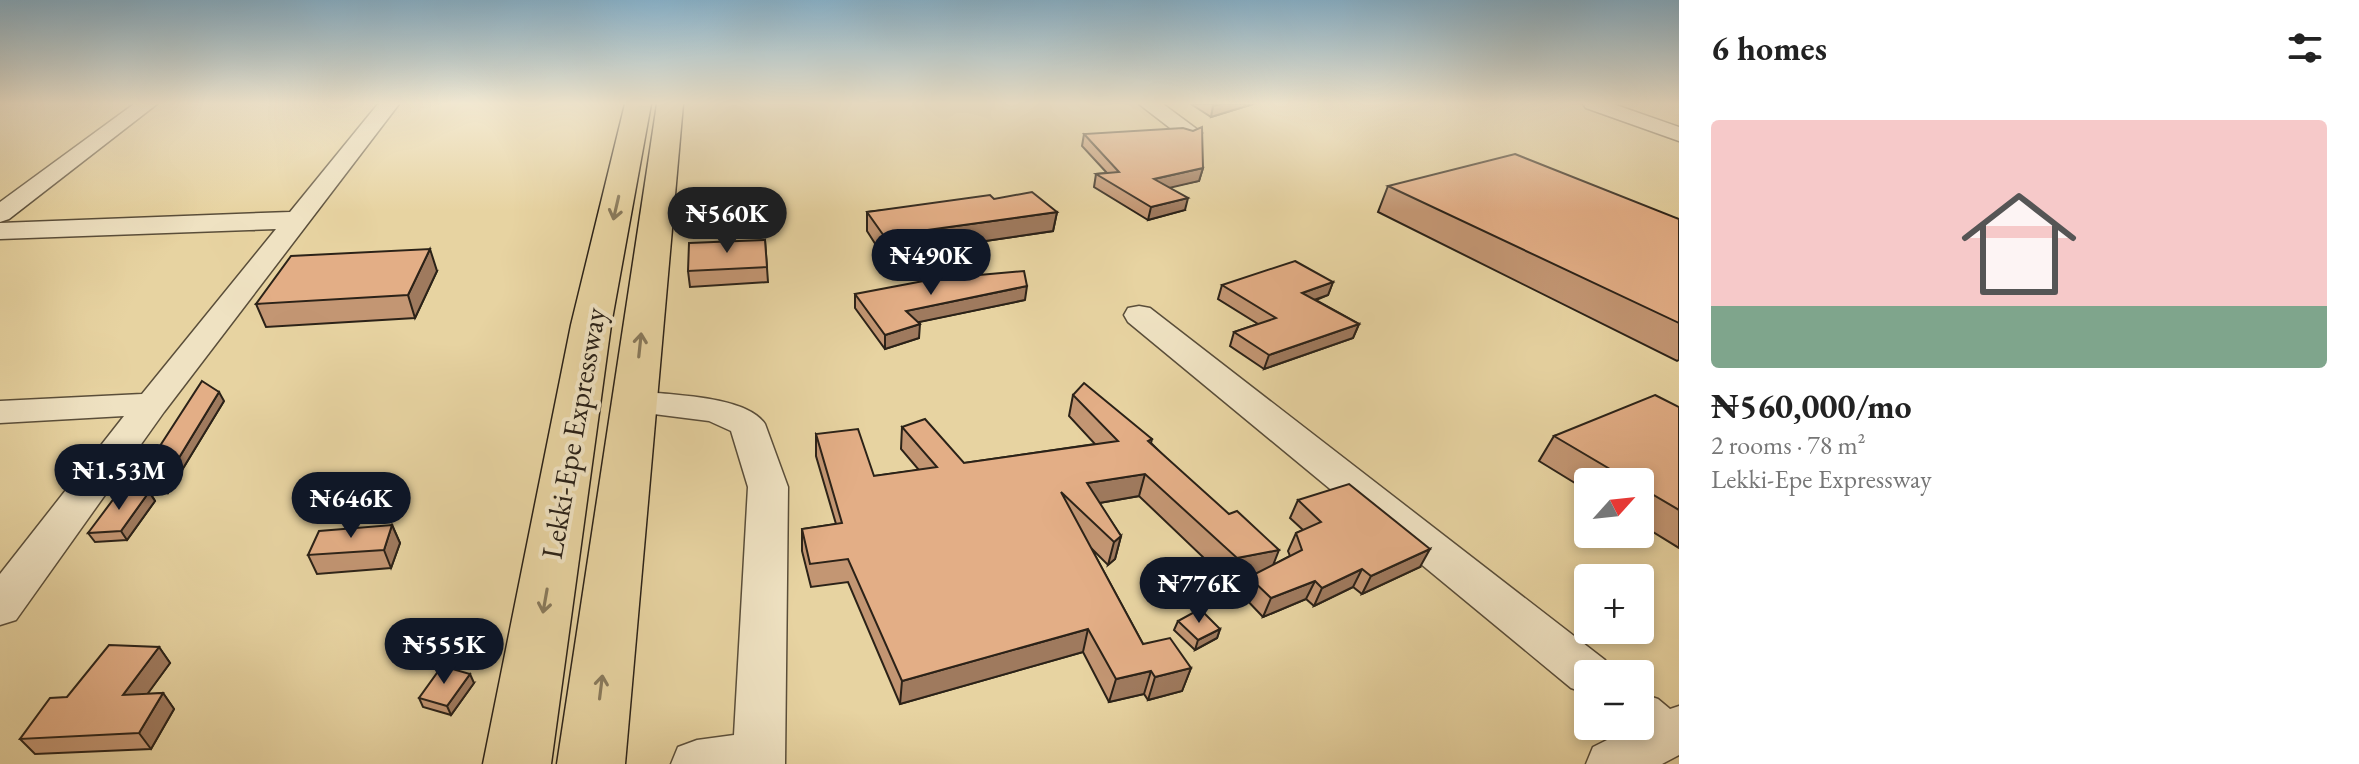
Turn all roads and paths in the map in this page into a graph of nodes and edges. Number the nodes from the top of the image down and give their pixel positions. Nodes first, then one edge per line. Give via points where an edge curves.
1 (99, 140) edge
2 (361, 140) edge
3 (643, 140) edge
4 (653, 140) edge
5 (645, 158) junction
6 (0, 214) edge
7 (298, 220) junction
8 (0, 231) edge
9 (1139, 315) dead end
10 (634, 402) junction
11 (152, 404) junction
12 (0, 412) edge
13 (0, 607) edge
14 (1574, 663) edge
15 (1661, 727) edge
16 (759, 760) edge
17 (517, 764) edge
18 (591, 764) edge
19 (697, 764) edge
20 (1612, 764) edge

1 - 6 street
2 - 7 street
3 - 5 highway, Lekki-Epe Expressway
4 - 5 highway, Lekki-Epe Expressway
10 -> 5 highway, Lekki-Epe Expressway
5 -> 17 highway, Lekki-Epe Expressway via 591,325
7 - 8 street
7 - 11 street
9 - 14 street
10 - 16 street via 716,411 747,424 768,487
18 -> 10 highway, Lekki-Epe Expressway
11 - 12 street
11 - 13 street
15 - 20 street
16 - 19 street

